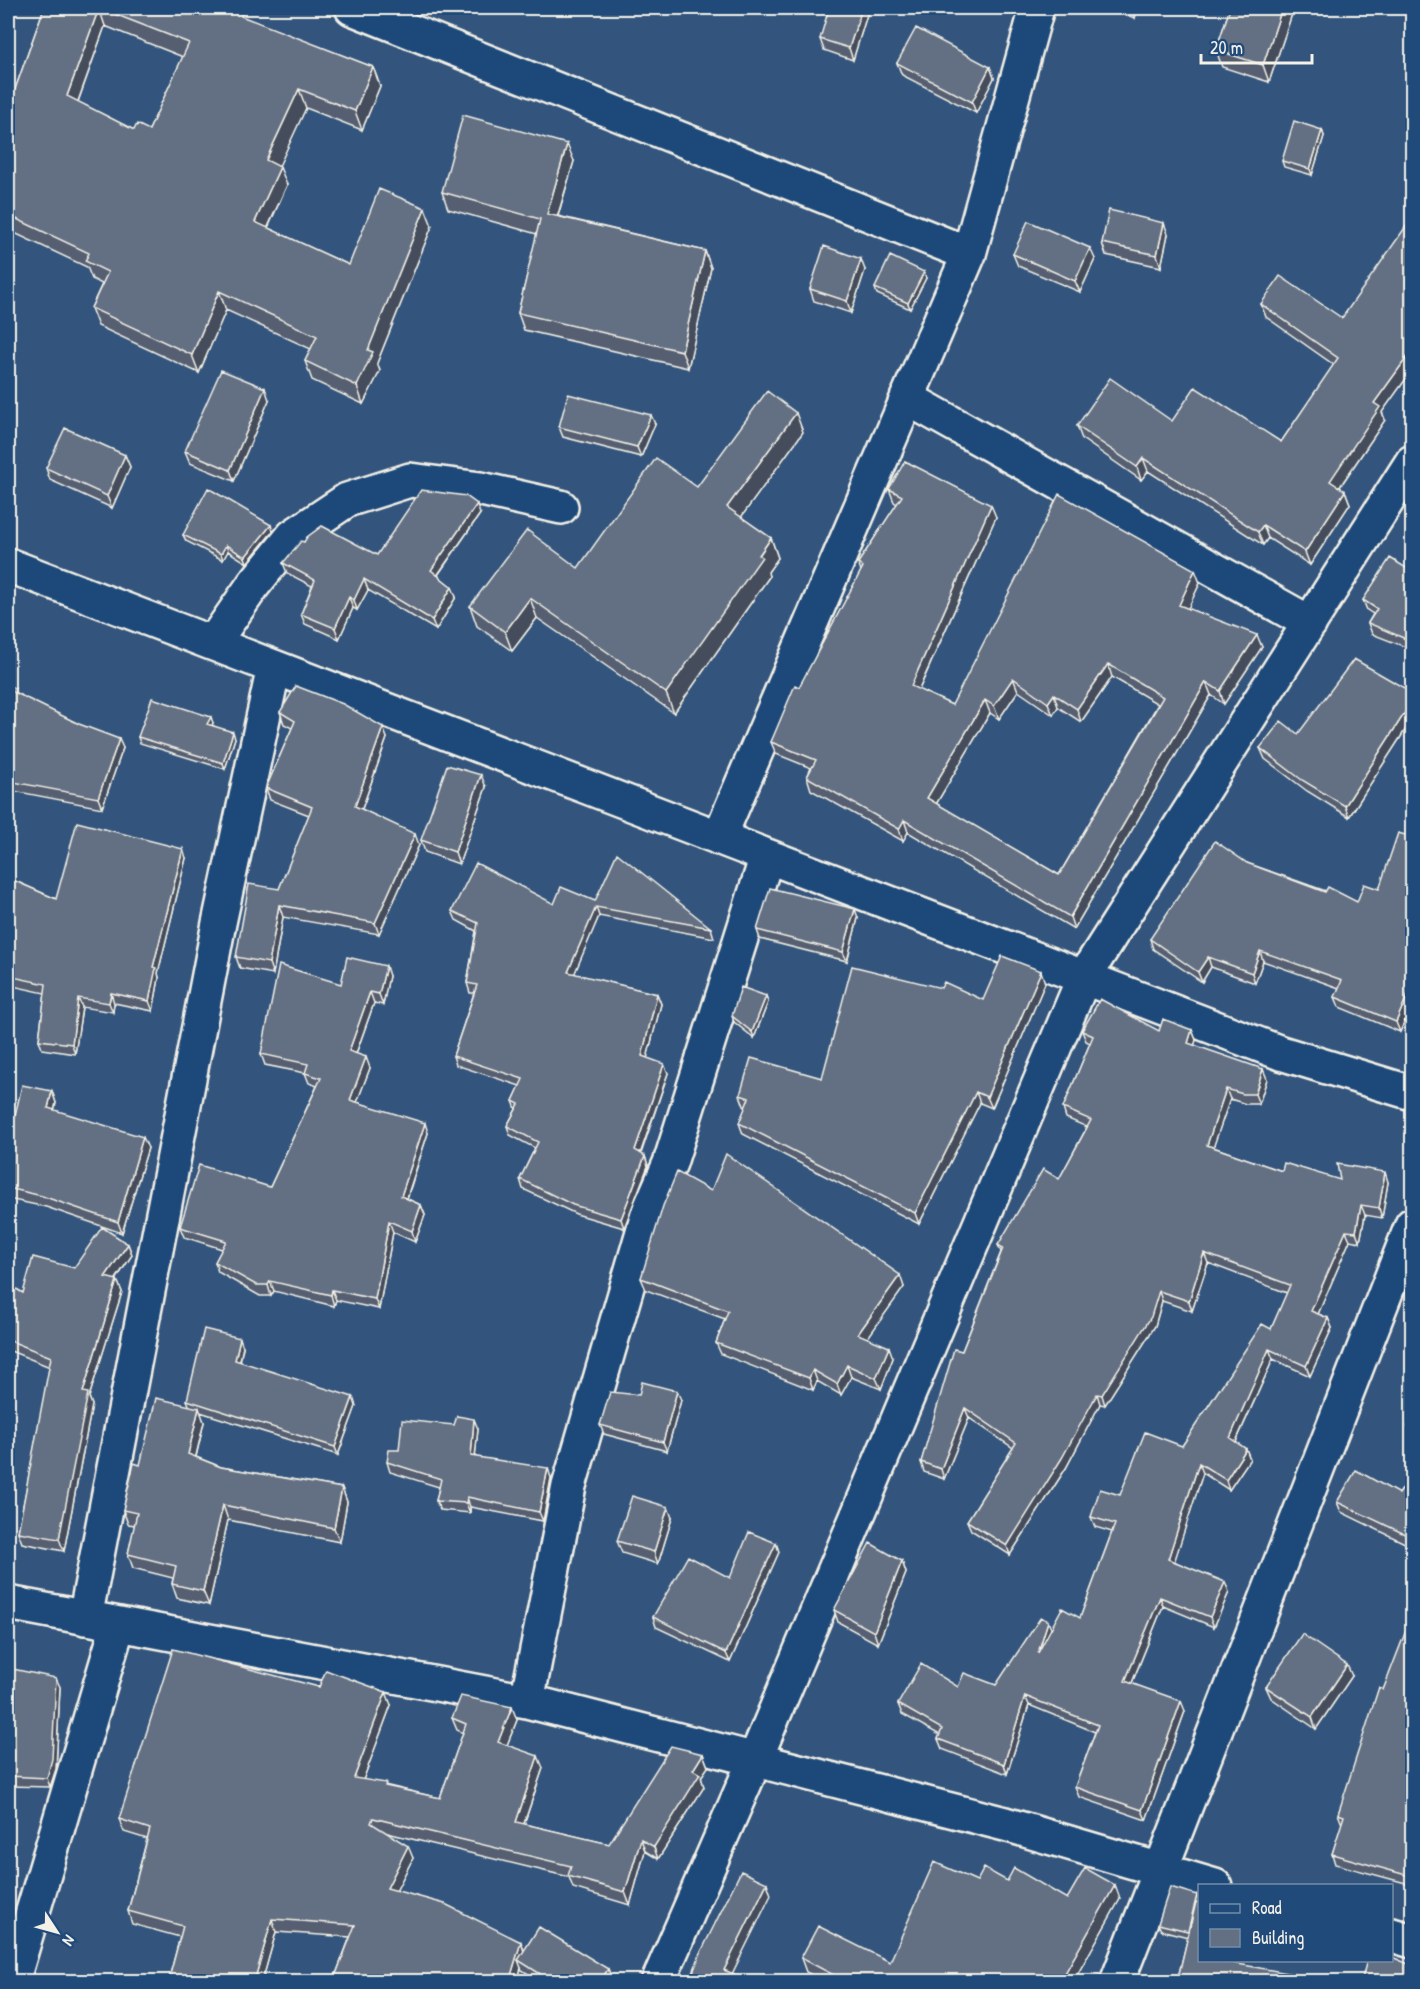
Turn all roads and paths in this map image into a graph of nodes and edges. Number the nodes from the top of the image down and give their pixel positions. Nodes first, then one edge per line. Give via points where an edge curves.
1 (352, 8) edge
2 (1037, 8) edge
3 (969, 254) junction
4 (907, 398) junction
5 (1413, 462) edge
6 (561, 507) dead end
7 (8, 565) edge
8 (1310, 623) junction
9 (213, 643) junction
10 (274, 667) junction
11 (719, 838) junction
12 (767, 856) junction
13 (1084, 978) junction
14 (1413, 1093) edge
15 (1413, 1225) edge
16 (8, 1603) edge
17 (84, 1618) junction
18 (118, 1625) junction
19 (527, 1701) junction
20 (754, 1762) junction
21 (1162, 1871) junction
22 (1208, 1884) edge
23 (1393, 1935) edge
24 (1413, 1941) edge
25 (12, 1982) edge
26 (658, 1982) edge
27 (1117, 1982) edge

1 - 3 street
2 - 3 street
3 - 4 street
4 - 8 street
4 - 11 street
5 - 8 street
6 - 9 street via 482,489 410,480 347,500 293,536
7 - 9 street
8 - 13 street
9 - 10 street
10 - 11 street
10 - 17 street via 219,923
11 - 12 street
12 - 13 street
12 - 19 street via 670,1163 649,1211 569,1486
13 - 14 street via 1281,1053
13 - 20 street
15 - 21 street
16 - 17 street
17 - 18 street
18 - 19 street
18 - 25 street
19 - 20 street
20 - 21 street via 1005,1824
20 - 26 street
21 - 22 street
21 - 27 street
23 - 24 street

